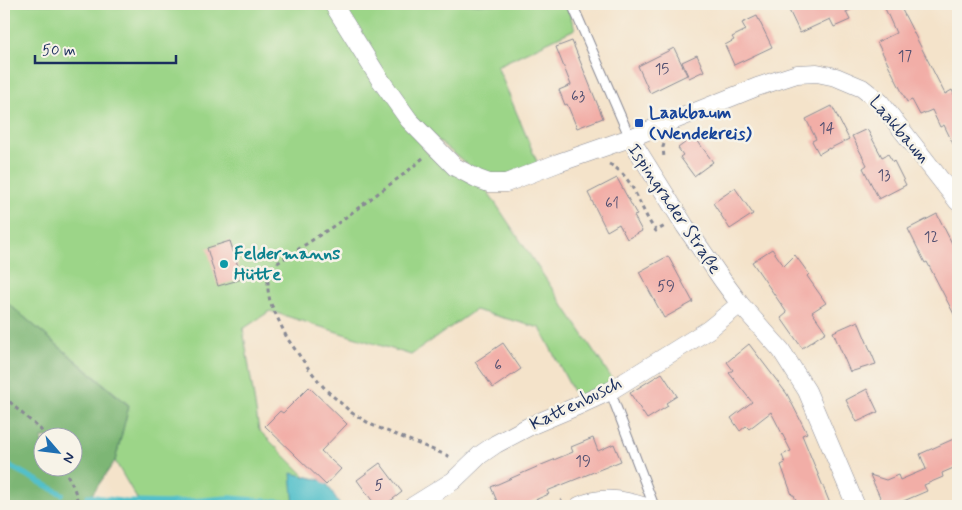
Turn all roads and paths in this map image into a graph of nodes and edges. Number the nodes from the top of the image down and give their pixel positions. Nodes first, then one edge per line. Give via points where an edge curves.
1 (333, 4) edge
2 (572, 4) edge
3 (630, 138) junction
4 (667, 139) dead end
5 (434, 147) junction
6 (665, 162) dead end
7 (607, 163) dead end
8 (958, 202) edge
9 (668, 225) dead end
10 (740, 304) junction
11 (610, 391) junction
12 (4, 396) edge
13 (39, 428) edge
14 (470, 464) junction
15 (70, 478) edge
16 (77, 506) edge
17 (414, 506) edge
18 (579, 506) edge
19 (643, 506) edge
20 (654, 506) edge
21 (856, 506) edge

1 - 5 street, Ispingrader Straße via 379,78 409,120
2 - 3 lane
3 - 5 street, Ispingrader Straße via 506,183 478,179 455,167
3 - 8 street, Laakbaum via 757,87 796,74 817,73 862,88 880,102
3 - 10 street, Ispingrader Straße via 685,226
4 - 6 path via 663,148
5 - 14 path via 408,171 276,264 268,278 268,290 270,302 287,338 326,390 352,413
7 - 9 path via 631,185 656,231
10 - 11 street, Kattenbusch via 708,330
10 - 21 street, Ispingrader Straße via 781,350 808,390
11 - 14 street, Kattenbusch via 530,426 496,444
11 - 20 lane
12 - 13 path
14 - 17 street, Kattenbusch via 453,481
15 - 16 path
18 - 19 street via 612,499

